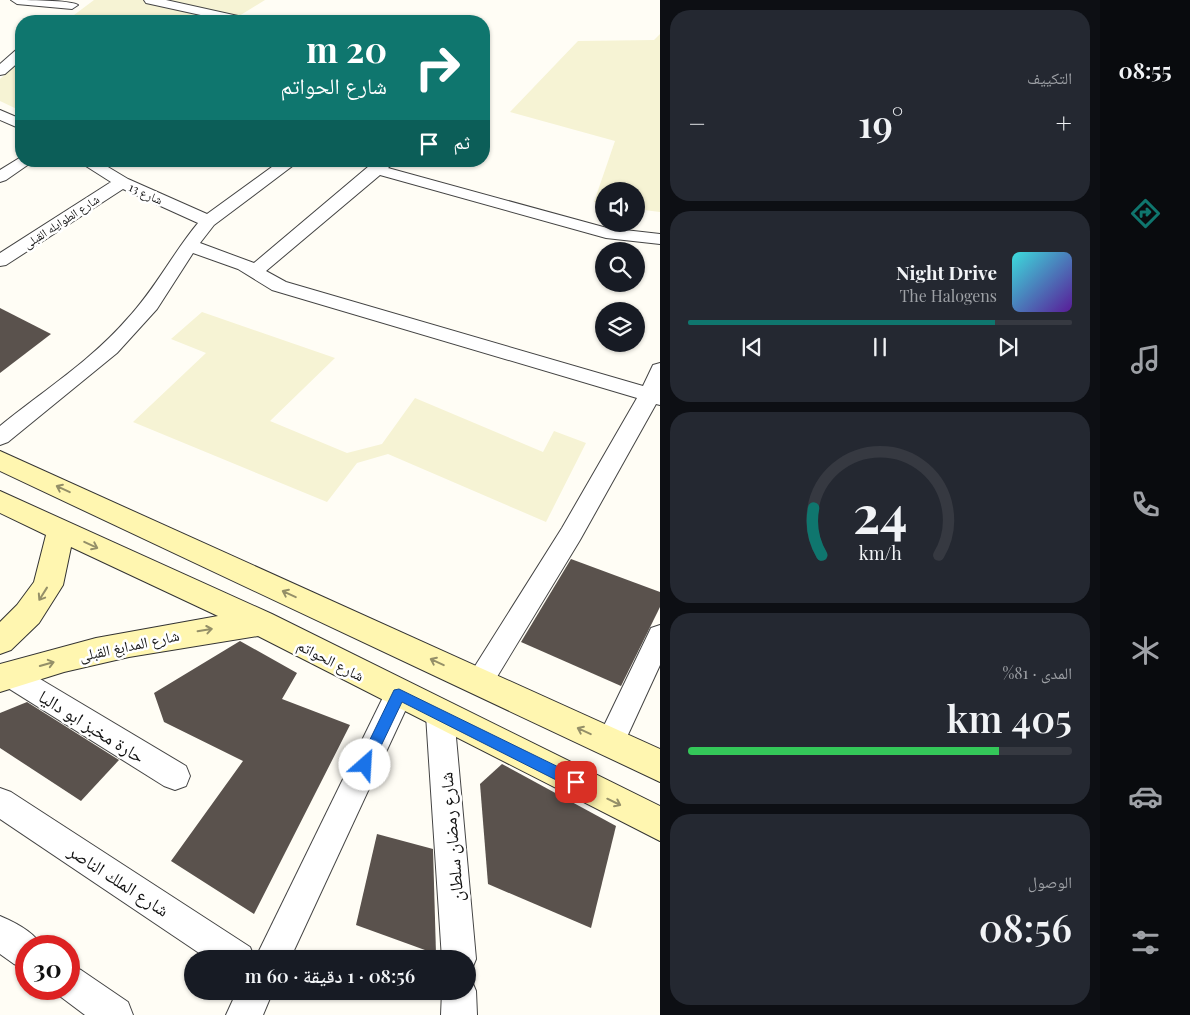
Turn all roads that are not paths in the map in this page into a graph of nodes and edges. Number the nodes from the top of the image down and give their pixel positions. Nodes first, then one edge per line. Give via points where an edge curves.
1 (17, 0) edge
2 (150, 0) edge
3 (76, 3) edge
4 (62, 15) edge
5 (216, 15) edge
6 (0, 54) edge
7 (15, 56) edge
8 (15, 60) edge
9 (0, 71) edge
10 (0, 114) edge
11 (15, 122) edge
12 (15, 167) edge
13 (96, 167) edge
14 (283, 167) edge
15 (379, 167) edge
16 (388, 167) edge
17 (0, 177) edge
18 (122, 182) junction
19 (208, 221) junction
20 (660, 239) edge
21 (189, 245) junction
22 (0, 261) edge
23 (256, 271) junction
24 (660, 370) edge
25 (655, 397) edge
26 (0, 438) edge
27 (0, 460) edge
28 (0, 501) edge
29 (61, 531) junction
30 (261, 623) junction
31 (660, 636) edge
32 (0, 641) edge
33 (5, 677) edge
34 (479, 682) junction
35 (399, 694) junction
36 (440, 715) junction
37 (610, 743) junction
38 (660, 766) edge
39 (175, 776) dead end
40 (0, 802) edge
41 (660, 824) edge
42 (0, 933) edge
43 (15, 944) edge
44 (224, 950) edge
45 (276, 950) edge
46 (458, 950) edge
47 (80, 990) edge
48 (252, 1000) edge
49 (459, 1000) edge
50 (115, 1015) edge
51 (244, 1015) edge
52 (459, 1015) edge

1 - 3 street
2 - 5 street
3 - 4 street
6 - 7 street
8 - 9 street
10 - 11 street
12 - 17 street
13 - 18 street, شارع 13
14 - 19 street
15 - 23 street
16 - 20 street via 606,233
18 - 19 street, شارع 13
18 - 22 street, شارع الطوايله القبلى
19 - 21 street
21 - 23 street
21 - 26 street via 150,305 128,330
23 - 25 street via 279,286
24 - 25 street
25 - 34 street
34 -> 27 main road
28 - 29 main road, شارع الحواتم
29 -> 30 main road, شارع الحواتم
29 -> 32 main road via 48,585 28,614
33 -> 30 main road, شارع المدابغ القبلى via 137,642
30 - 35 main road, شارع الحواتم
31 - 37 street
33 - 39 street, حارة مخبز ابو داليا
37 -> 34 main road
35 - 36 main road, شارع الحواتم
35 - 45 street
36 -> 41 main road, شارع الحواتم
36 - 46 street, شارع رمضان سلطان
37 - 38 main road
40 - 44 street, شارع الملك الناصر
42 - 43 street
47 - 50 street
48 - 51 street
49 - 52 street

